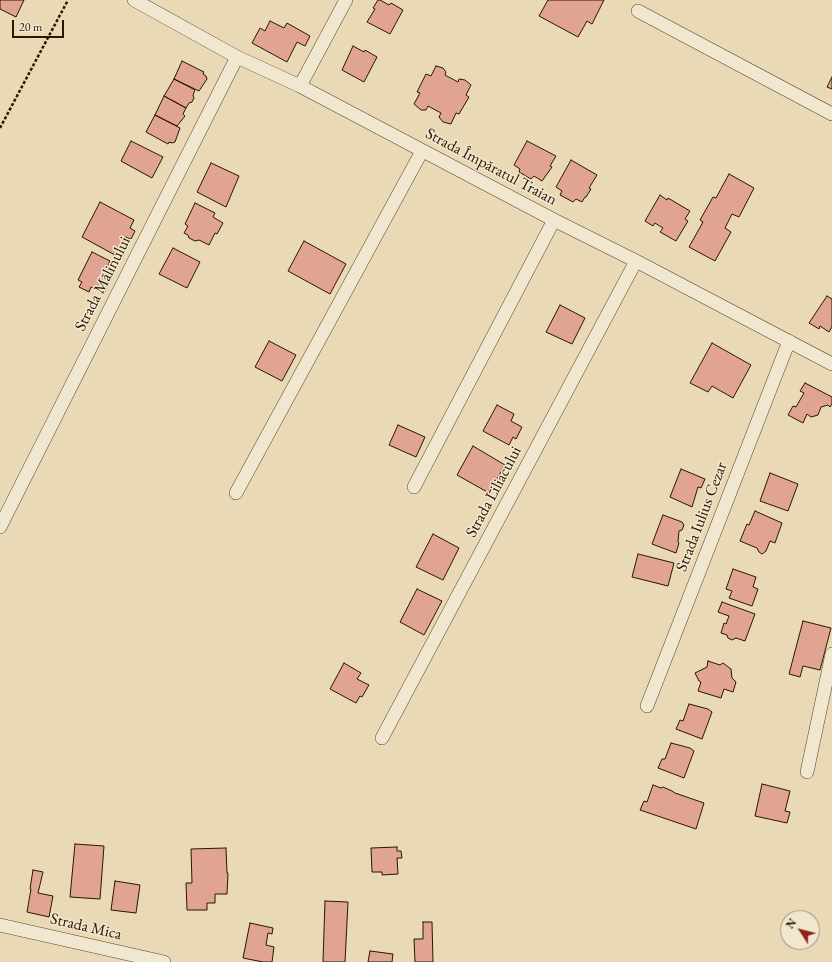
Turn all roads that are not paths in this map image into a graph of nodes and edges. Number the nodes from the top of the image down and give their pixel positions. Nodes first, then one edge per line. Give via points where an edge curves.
1 (134, 0) edge
2 (346, 0) edge
3 (638, 11) dead end
4 (237, 57) junction
5 (300, 86) junction
6 (832, 114) edge
7 (422, 151) junction
8 (554, 220) junction
9 (636, 261) junction
10 (790, 341) junction
11 (832, 364) edge
12 (414, 487) dead end
13 (236, 493) dead end
14 (0, 527) edge
15 (832, 654) edge
16 (647, 706) dead end
17 (382, 738) dead end
18 (807, 772) dead end
19 (0, 925) edge
20 (164, 962) edge

1 - 4 street, Strada Împăratul Traian
2 - 5 street
3 - 6 street
4 - 5 street, Strada Împăratul Traian
4 - 14 street, Strada Mălinului
5 - 7 street, Strada Împăratul Traian
7 - 8 street, Strada Împăratul Traian
7 - 13 street
8 - 9 street, Strada Împăratul Traian
8 - 12 street
9 - 10 street, Strada Împăratul Traian
9 - 17 street, Strada Liliacului
10 - 11 street, Strada Împăratul Traian
10 - 16 street, Strada Iulius Cezar
15 - 18 street
19 - 20 street, Strada Mica

